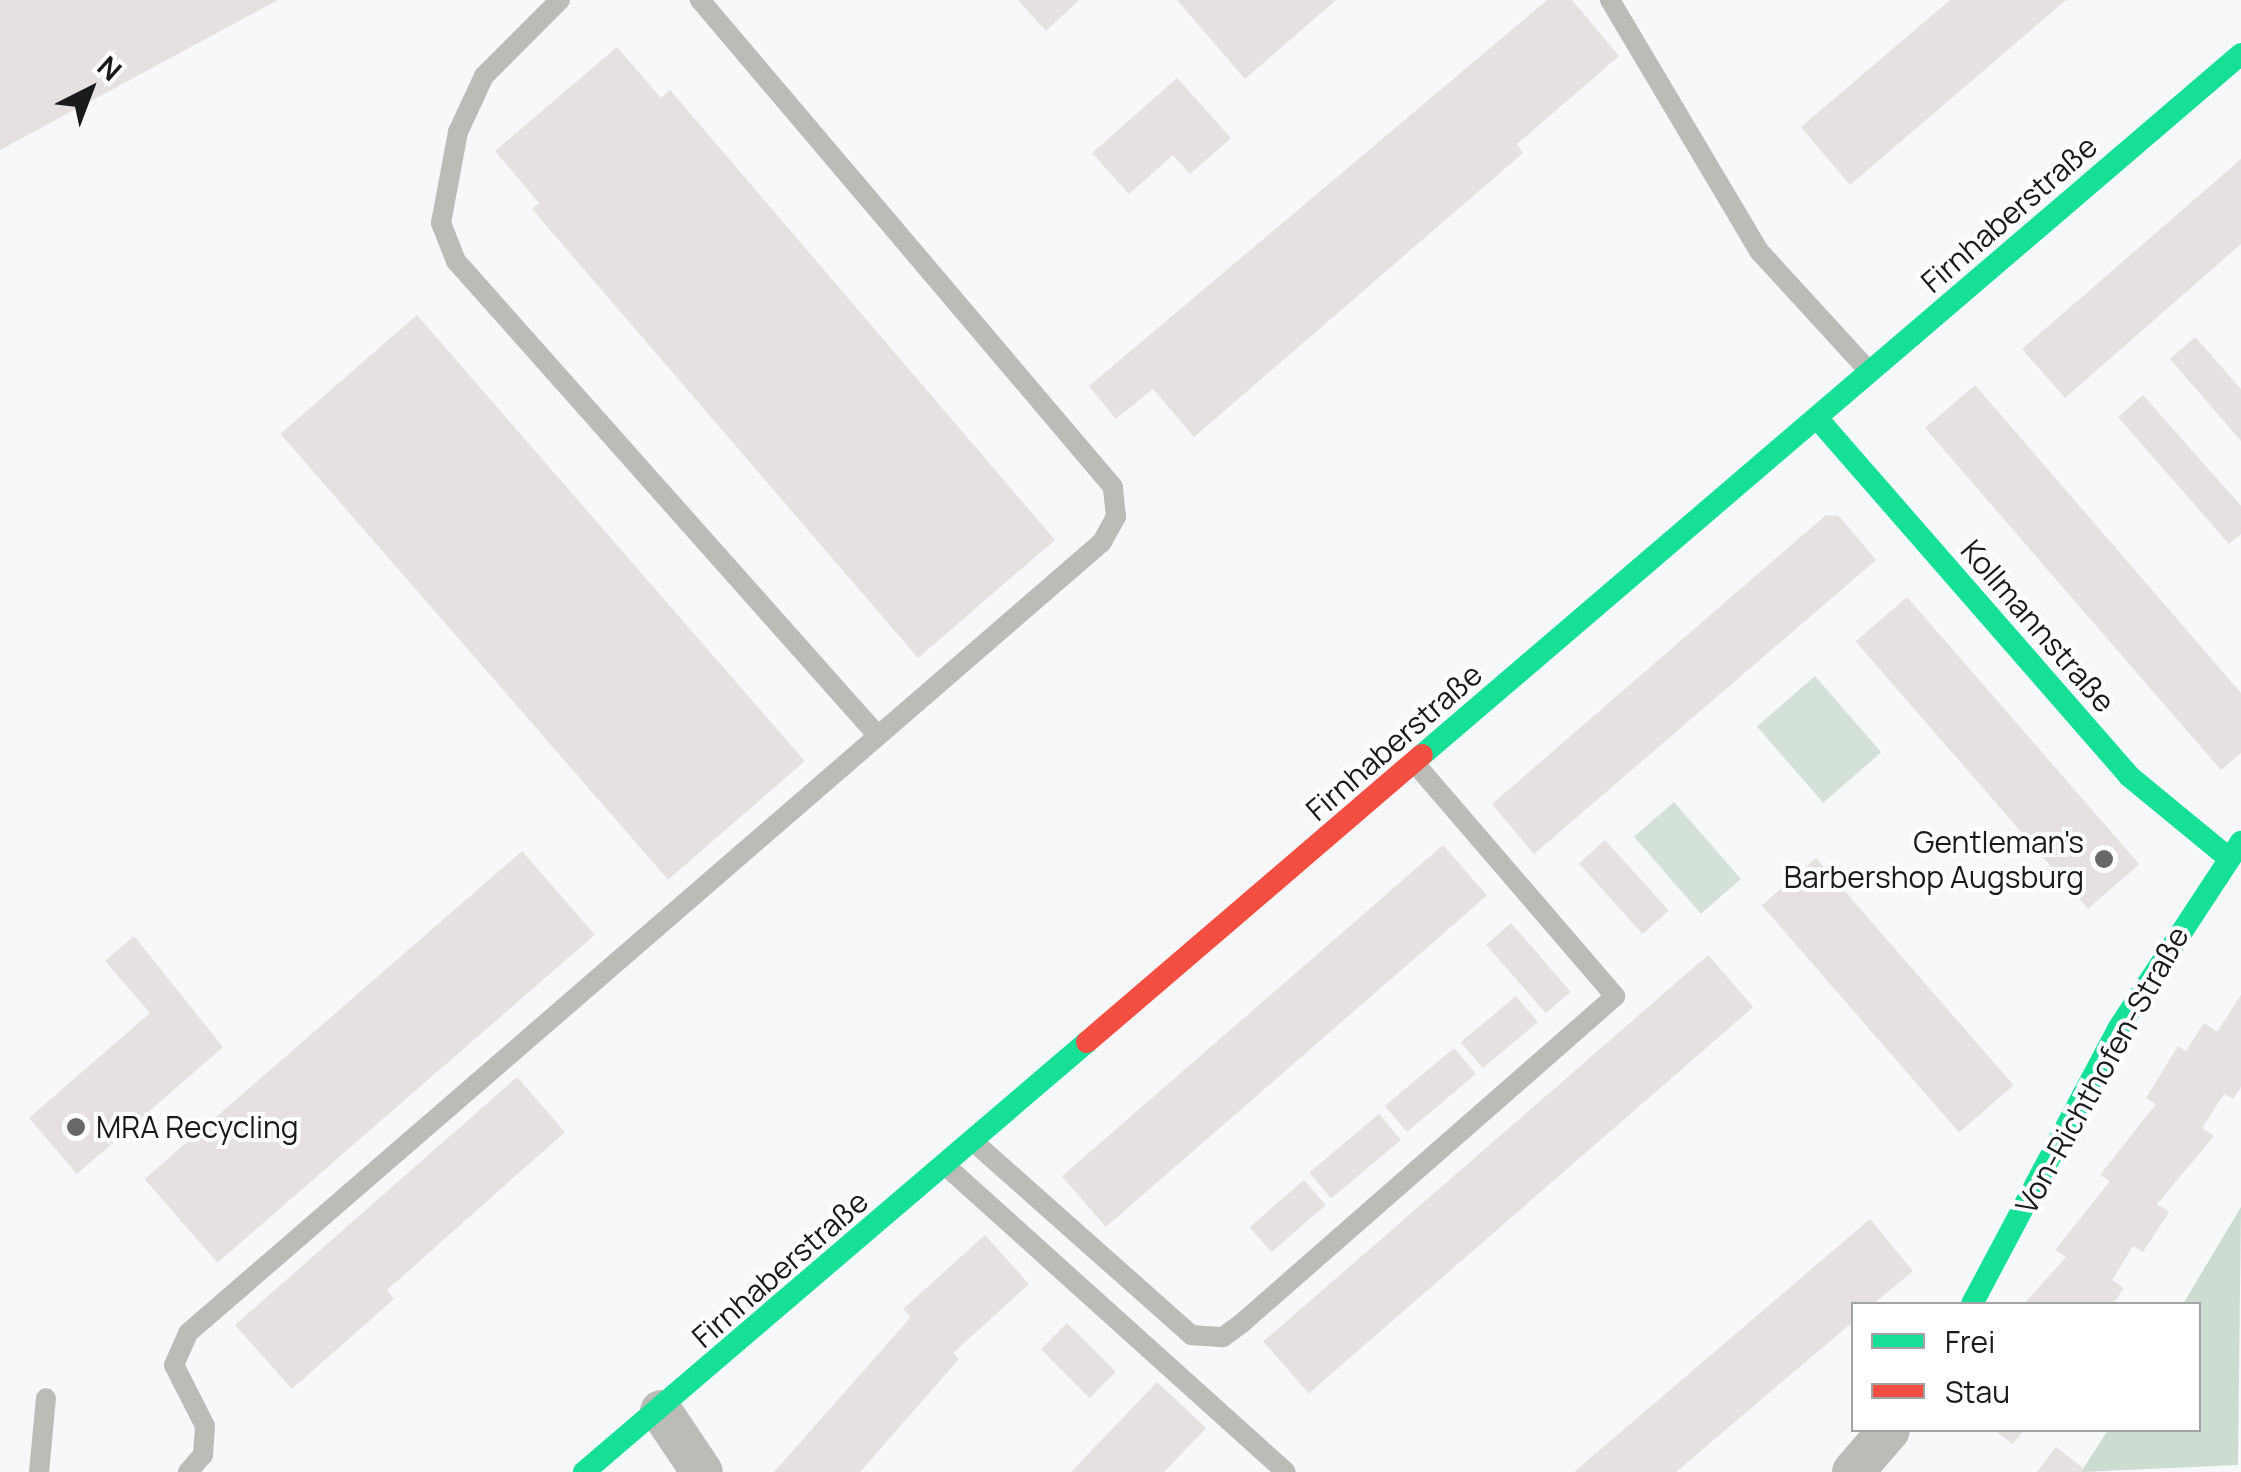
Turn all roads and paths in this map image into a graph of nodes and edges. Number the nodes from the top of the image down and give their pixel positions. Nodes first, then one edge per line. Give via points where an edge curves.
1 (560, 0) edge
2 (700, 0) edge
3 (1610, 0) edge
4 (2241, 54) edge
5 (1870, 372) junction
6 (1817, 418) junction
7 (878, 736) junction
8 (1415, 764) junction
9 (2235, 850) edge
10 (974, 1142) junction
11 (946, 1166) junction
12 (1973, 1302) edge
13 (46, 1398) dead end
14 (661, 1410) junction
15 (1887, 1432) edge
16 (39, 1472) edge
17 (188, 1472) edge
18 (584, 1472) edge
19 (702, 1472) edge
20 (1286, 1472) edge
21 (1853, 1472) edge

1 - 7 lane via 484,76 458,132 441,223 456,261
2 - 7 lane via 1113,487 1116,517 1102,542
3 - 5 lane via 1760,252
4 - 5 street, Firnhaberstraße
5 - 6 street, Firnhaberstraße
6 - 8 street, Firnhaberstraße
6 - 9 street, Kollmannstraße via 2129,776
7 - 17 lane via 188,1334 174,1366 205,1426 203,1455
8 - 10 street, Firnhaberstraße
8 - 10 lane via 1615,996 1242,1323 1223,1338 1191,1335
9 - 12 street, Von-Richthofen-Straße via 2118,1029
10 - 11 street, Firnhaberstraße
11 - 14 street, Firnhaberstraße
11 - 20 lane
13 - 16 lane
14 - 18 street, Firnhaberstraße
14 - 19 street
15 - 21 street

